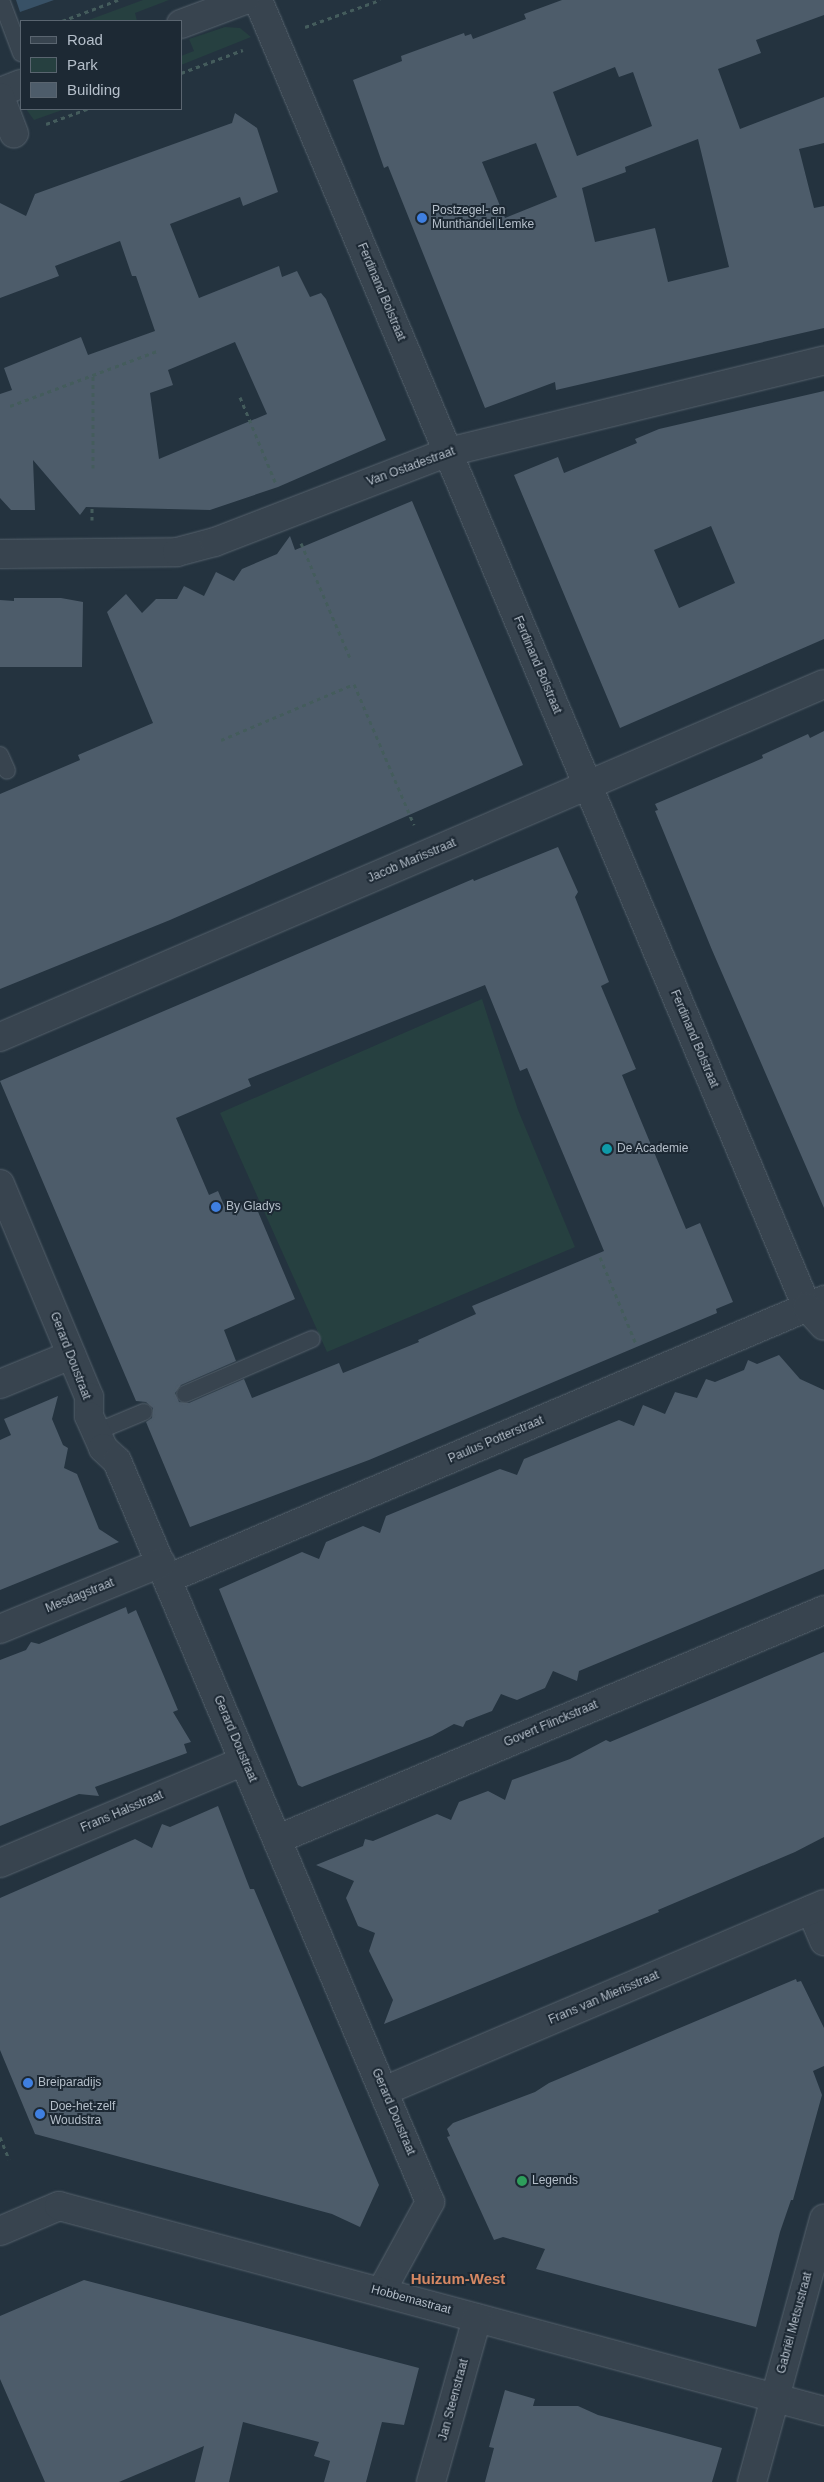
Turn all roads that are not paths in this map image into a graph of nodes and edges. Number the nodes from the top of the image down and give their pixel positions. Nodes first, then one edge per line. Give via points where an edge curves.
1 (1, 0) edge
2 (245, 0) edge
3 (258, 0) edge
4 (182, 24) edge
5 (20, 50) edge
6 (20, 84) edge
7 (0, 92) edge
8 (0, 97) edge
9 (7, 135) edge
10 (824, 360) edge
11 (448, 452) junction
12 (0, 554) edge
13 (824, 684) edge
14 (0, 755) edge
15 (7, 771) dead end
16 (588, 786) junction
17 (0, 1038) edge
18 (0, 1184) edge
19 (818, 1311) edge
20 (312, 1339) dead end
21 (71, 1355) junction
22 (0, 1384) edge
23 (184, 1394) dead end
24 (144, 1412) dead end
25 (96, 1432) junction
26 (164, 1571) junction
27 (824, 1610) edge
28 (0, 1629) edge
29 (244, 1761) junction
30 (278, 1839) junction
31 (0, 1863) edge
32 (817, 1907) edge
33 (824, 1941) edge
34 (384, 2091) junction
35 (824, 2219) edge
36 (0, 2231) edge
37 (381, 2292) junction
38 (476, 2318) junction
39 (775, 2398) junction
40 (824, 2411) edge
41 (431, 2482) edge
42 (752, 2482) edge

1 - 5 lane
2 - 4 street
3 - 11 street, Ferdinand Bolstraat
6 - 7 street
8 - 9 street
10 - 11 street, Van Ostadestraat
11 - 12 street, Van Ostadestraat via 216,542 177,552
11 - 16 street, Ferdinand Bolstraat
13 - 16 street, Jacob Marisstraat
14 - 15 lane
16 - 17 street, Jacob Marisstraat
16 - 19 street, Ferdinand Bolstraat
18 - 21 street, Gerard Doustraat
19 - 26 street, Paulus Potterstraat via 650,1374
20 - 23 lane
21 - 22 street
21 - 25 street, Gerard Doustraat via 89,1397 90,1416
24 - 25 lane
25 - 26 street, Gerard Doustraat via 103,1448 117,1461
26 - 28 street, Mesdagstraat
26 - 29 street, Gerard Doustraat
27 - 30 street, Govert Flinckstraat
29 - 30 street, Gerard Doustraat
29 - 31 street, Frans Halsstraat
30 - 34 street, Gerard Doustraat
32 - 33 street
32 - 34 street, Frans van Mierisstraat
34 - 37 street, Gerard Doustraat via 430,2202
35 - 39 street, Gabriël Metsustraat
36 - 37 street, Hobbemastraat via 59,2206
37 - 38 street, Hobbemastraat
38 - 39 street, Hobbemastraat
38 - 41 street, Jan Steenstraat
39 - 40 street, Hobbemastraat
39 - 42 street, Gabriël Metsustraat

